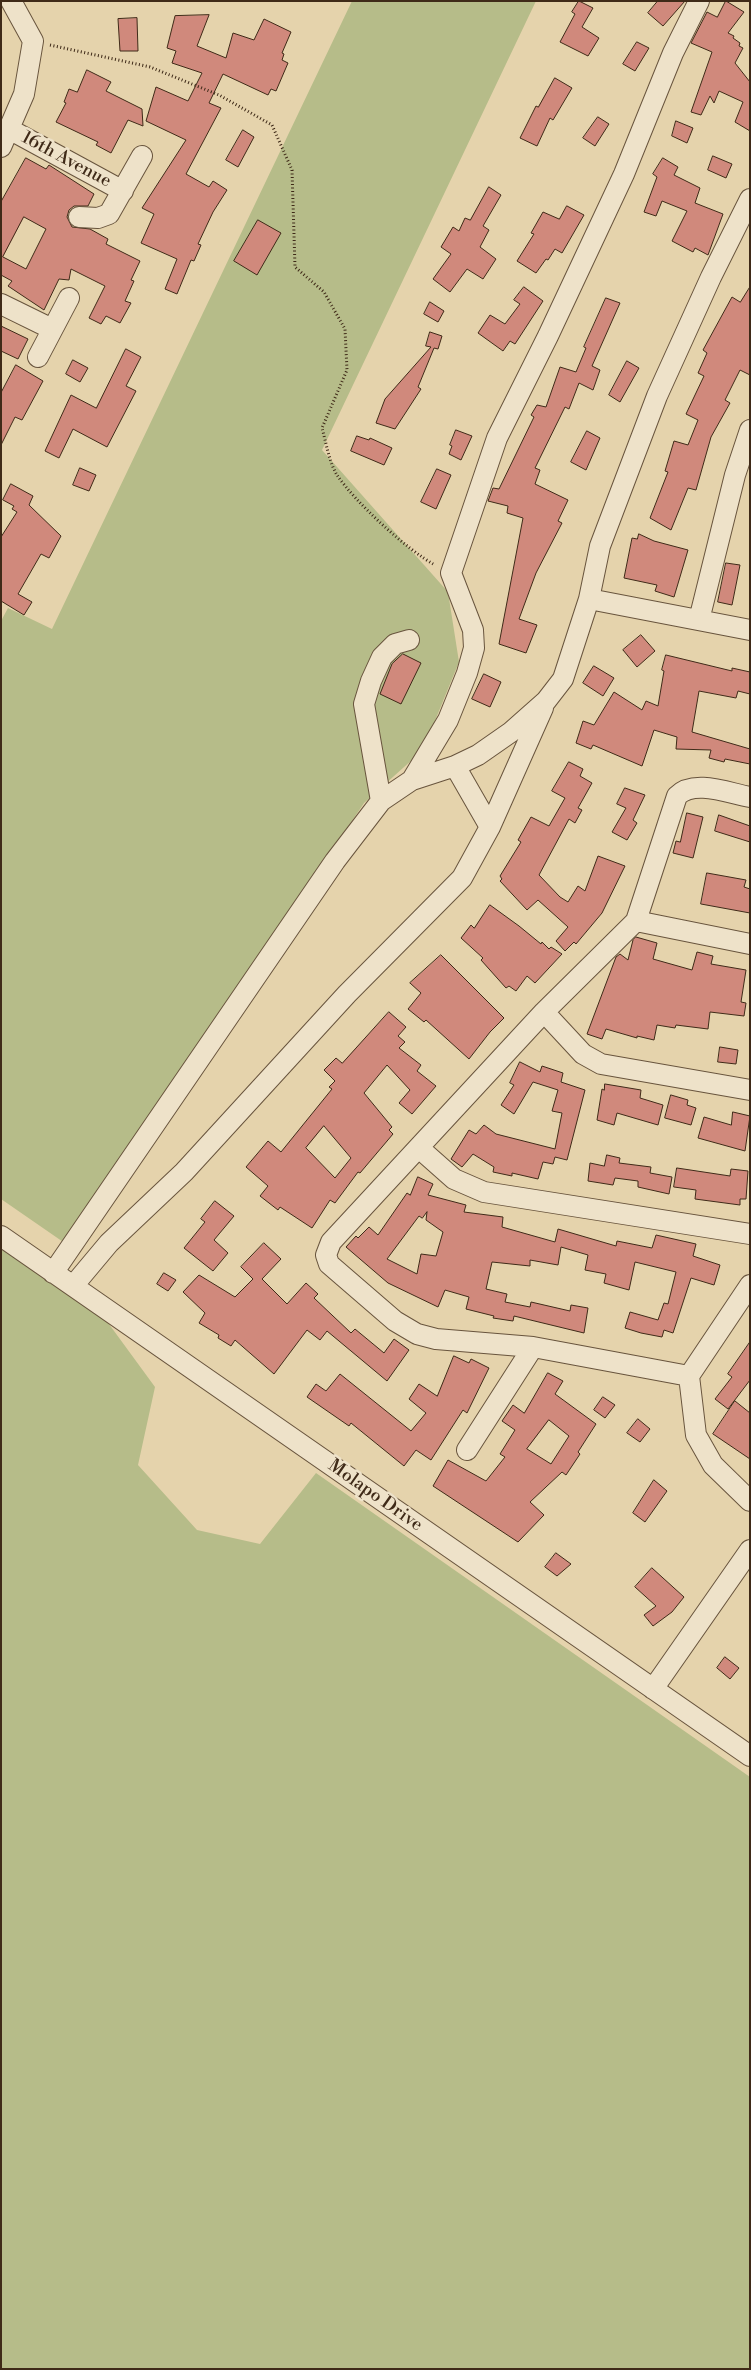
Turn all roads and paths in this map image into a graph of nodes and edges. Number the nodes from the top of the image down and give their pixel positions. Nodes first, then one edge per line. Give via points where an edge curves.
1 (11, 1) edge
2 (699, 1) edge
3 (33, 41) junction
4 (10, 129) junction
5 (1, 147) edge
6 (142, 156) dead end
7 (119, 199) junction
8 (750, 199) edge
9 (79, 217) dead end
10 (69, 298) dead end
11 (1, 304) edge
12 (52, 329) junction
13 (38, 357) dead end
14 (750, 430) edge
15 (742, 477) edge
16 (452, 573) junction
17 (589, 599) junction
18 (699, 620) junction
19 (750, 630) edge
20 (409, 640) dead end
21 (546, 701) junction
22 (455, 766) junction
23 (412, 780) junction
24 (750, 797) edge
25 (381, 801) junction
26 (490, 827) junction
27 (636, 921) junction
28 (750, 944) edge
29 (544, 1012) junction
30 (750, 1090) edge
31 (419, 1148) junction
32 (750, 1234) edge
33 (1, 1236) edge
34 (54, 1273) junction
35 (750, 1285) edge
36 (73, 1286) junction
37 (533, 1347) junction
38 (689, 1376) junction
39 (467, 1450) dead end
40 (750, 1501) edge
41 (750, 1550) edge
42 (653, 1689) junction
43 (750, 1756) edge

1 - 3 street
2 - 16 street via 673,53 624,174 497,438
3 - 4 street via 24,94
3 - 16 path via 150,67 219,95 272,125 292,170 294,267 324,292 345,329 347,370 322,428 336,473 358,501 421,558
4 - 5 street
4 - 7 street, 16th Avenue
6 - 7 street, 16th Avenue
7 - 9 street via 109,214 98,218
8 - 17 street via 657,396 600,546
10 - 12 street
11 - 12 street
12 - 13 street
14 - 15 street
15 - 18 street
16 - 23 street via 473,630 474,648 448,720
17 - 18 street
17 - 21 street via 563,679
18 - 19 street
20 - 25 street via 395,644 382,657 364,704
21 - 22 street via 511,732 478,755
21 - 26 street
22 - 23 street
22 - 26 street
23 - 25 street
24 - 27 street via 696,788 686,789 676,796
25 - 34 street via 335,861
26 - 36 street via 462,878 438,905 347,994 184,1172 109,1243
27 - 28 street
27 - 29 street
29 - 30 street via 583,1054 601,1064
29 - 31 street
31 - 32 street via 454,1179 484,1192
31 - 37 street via 332,1242 326,1255 329,1264 395,1321 417,1334 436,1339
33 - 34 street, Molapo Drive
34 - 36 street, Molapo Drive
35 - 38 street
36 - 42 street, Molapo Drive
37 - 38 street
37 - 39 street
38 - 40 street via 696,1435 713,1465
41 - 42 street
42 - 43 street, Molapo Drive

